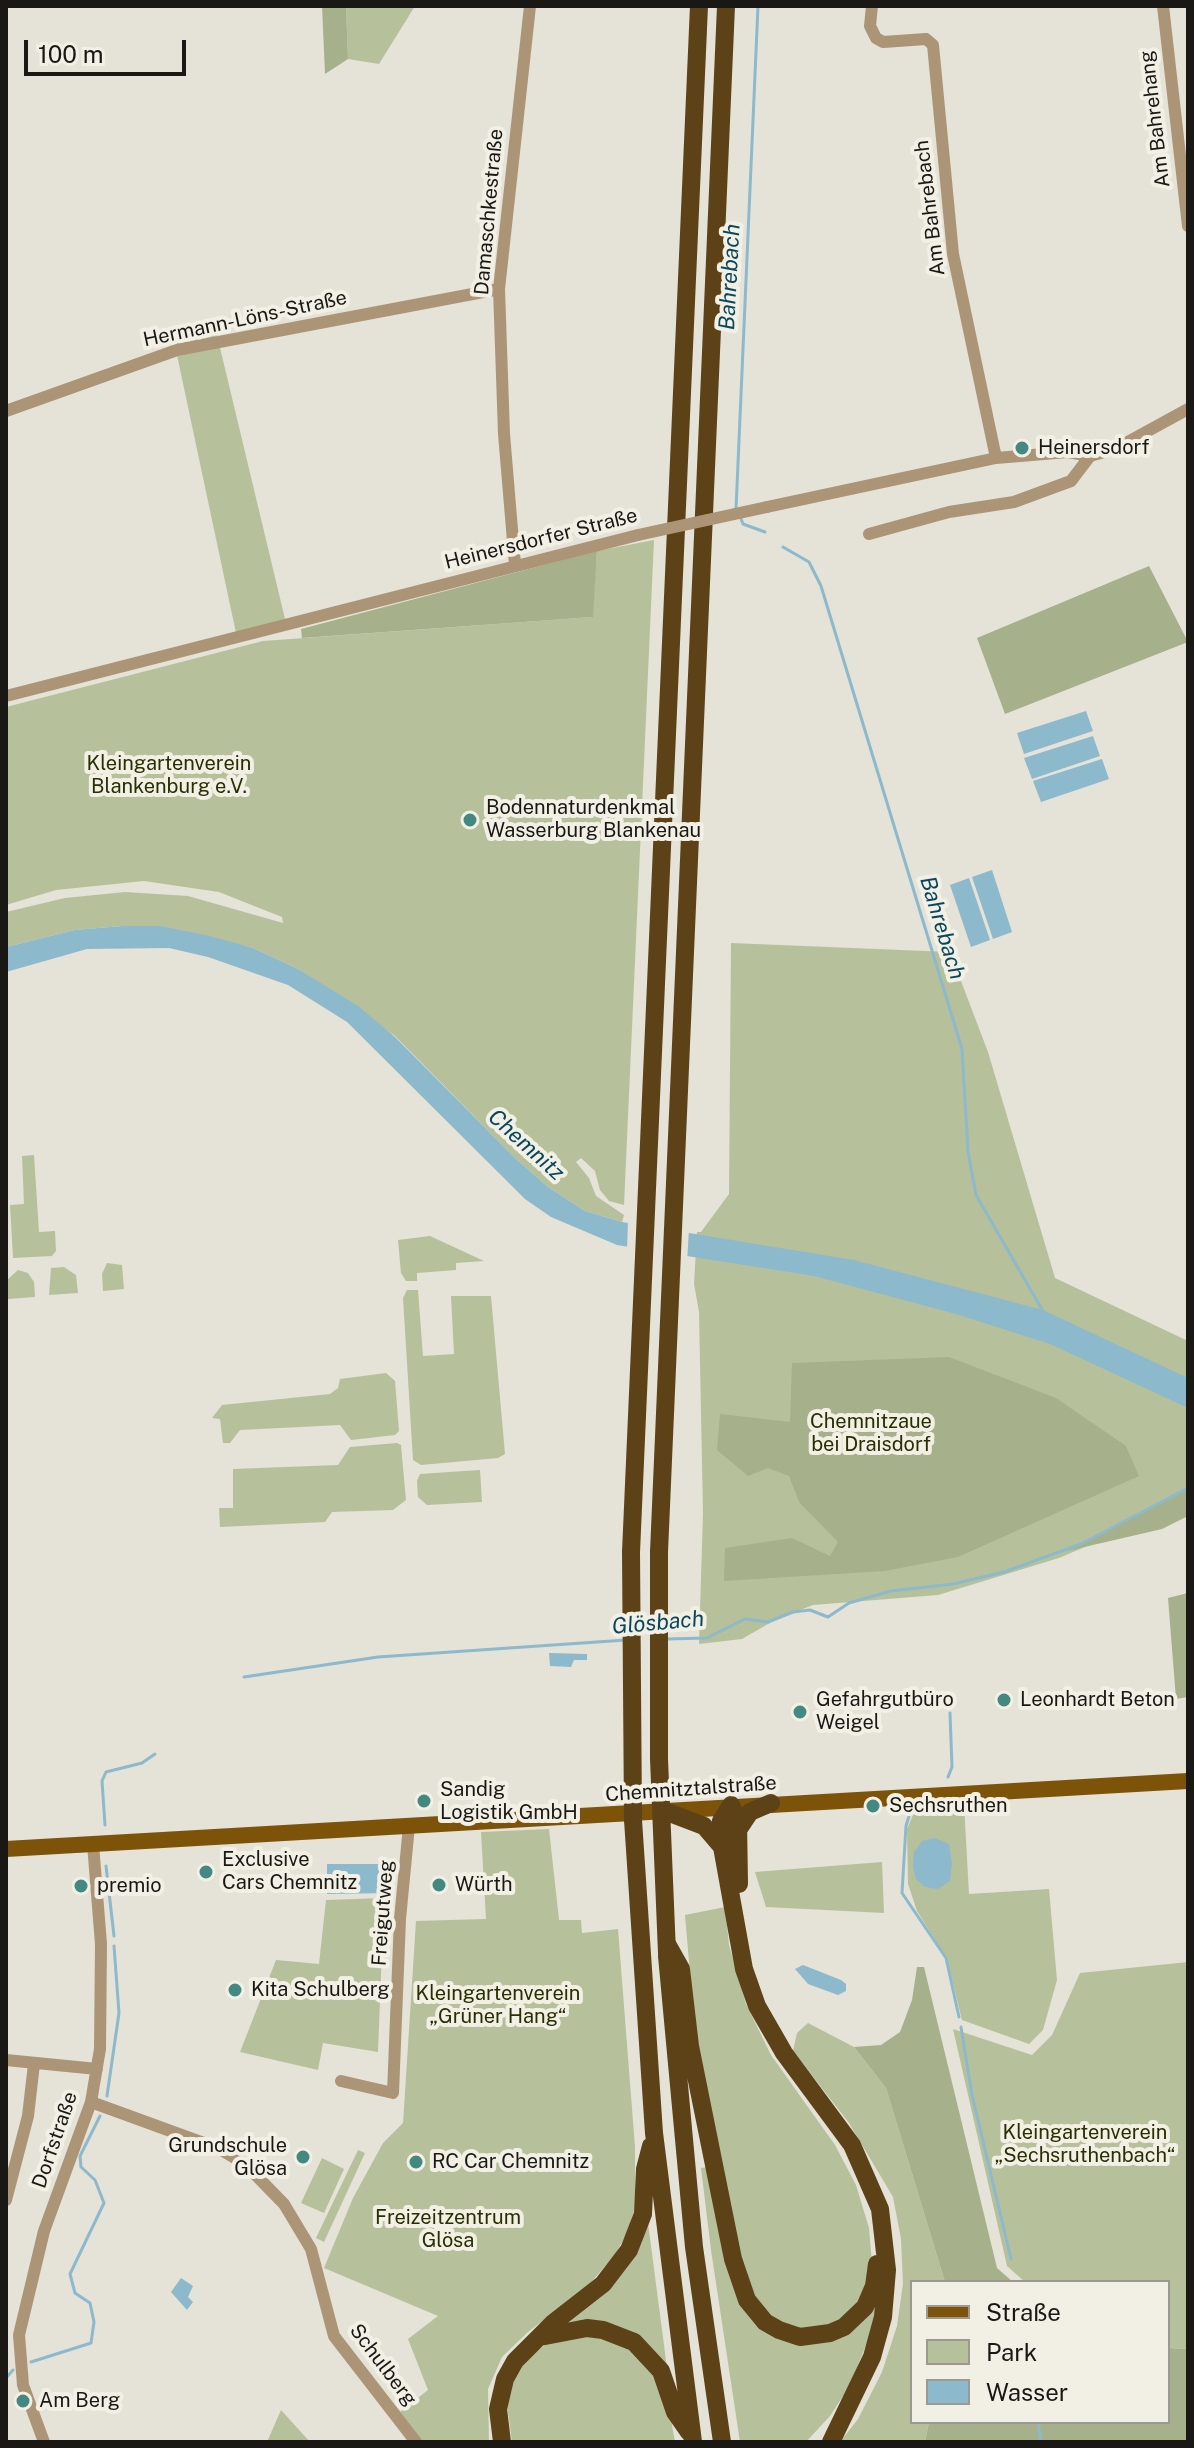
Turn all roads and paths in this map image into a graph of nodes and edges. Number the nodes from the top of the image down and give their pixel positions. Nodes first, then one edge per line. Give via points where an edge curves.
1 (530, 6) edge
2 (699, 6) edge
3 (726, 6) edge
4 (872, 6) edge
5 (1163, 6) edge
6 (1188, 226) edge
7 (499, 289) junction
8 (1188, 409) edge
9 (6, 411) edge
10 (1090, 456) junction
11 (996, 458) junction
12 (869, 534) dead end
13 (515, 565) junction
14 (6, 696) edge
15 (1188, 1781) edge
16 (771, 1803) junction
17 (731, 1805) junction
18 (662, 1810) junction
19 (409, 1826) junction
20 (738, 1830) junction
21 (93, 1844) junction
22 (722, 1847) junction
23 (6, 1849) edge
24 (737, 1922) junction
25 (668, 1950) junction
26 (6, 2060) edge
27 (34, 2064) junction
28 (97, 2069) junction
29 (341, 2081) dead end
30 (91, 2102) junction
31 (654, 2133) junction
32 (6, 2200) edge
33 (880, 2209) junction
34 (540, 2337) junction
35 (853, 2396) junction
36 (693, 2440) edge
37 (44, 2442) edge
38 (416, 2442) edge
39 (502, 2442) edge
40 (722, 2442) edge
41 (817, 2442) edge
42 (831, 2442) edge

1 - 7 street, Damaschkestraße
2 - 31 highway, bridge via 631,1552 631,1760
3 - 25 highway, bridge via 659,1552 659,1759
4 - 11 street, Am Bahrebach via 870,26 876,38 926,39 933,45 953,254
5 - 6 street, Am Bahrehang
7 - 9 street, Hermann-Löns-Straße via 177,350
7 - 13 street, Damaschkestraße
8 - 10 street, Heinersdorfer Straße via 1115,449
10 - 11 street, Heinersdorfer Straße via 1068,452
10 - 12 street, Heinersdorfer Straße via 1071,481 1014,502 949,512
11 - 13 street, Heinersdorfer Straße, bridge
13 - 14 street, Heinersdorfer Straße
15 - 16 main road, Chemnitztalstraße
16 - 17 main road, Chemnitztalstraße
16 - 20 highway via 750,1812
17 - 18 main road, Chemnitztalstraße
17 - 20 highway
17 - 22 highway via 721,1821
18 - 19 main road, Chemnitztalstraße
18 - 22 highway via 704,1826
19 - 21 main road, Chemnitztalstraße
19 - 29 street, Freigutweg via 393,2093
20 - 24 highway
21 - 23 main road, Chemnitztalstraße
21 - 28 street, Dorfstraße via 101,1956
22 - 24 highway
24 - 33 highway via 744,1969 757,2006 784,2053 852,2145
25 - 33 highway via 681,1969 690,2046 733,2259 754,2310 779,2330 800,2337 830,2333 857,2317 874,2286
25 - 40 highway via 694,2247
26 - 27 street
27 - 28 street
27 - 32 street via 28,2116
28 - 30 street, Dorfstraße
30 - 37 street, Dorfstraße via 44,2231 19,2335 23,2385
30 - 38 street, Schulberg via 220,2149 245,2164 284,2204 311,2249 334,2336
31 - 34 highway via 645,2169 643,2214 629,2250 603,2284
31 - 36 highway
33 - 35 highway via 887,2270 883,2317
34 - 36 highway via 587,2328 634,2342 661,2371 675,2412
34 - 39 highway via 505,2379 498,2409
35 - 41 highway
35 - 42 highway

